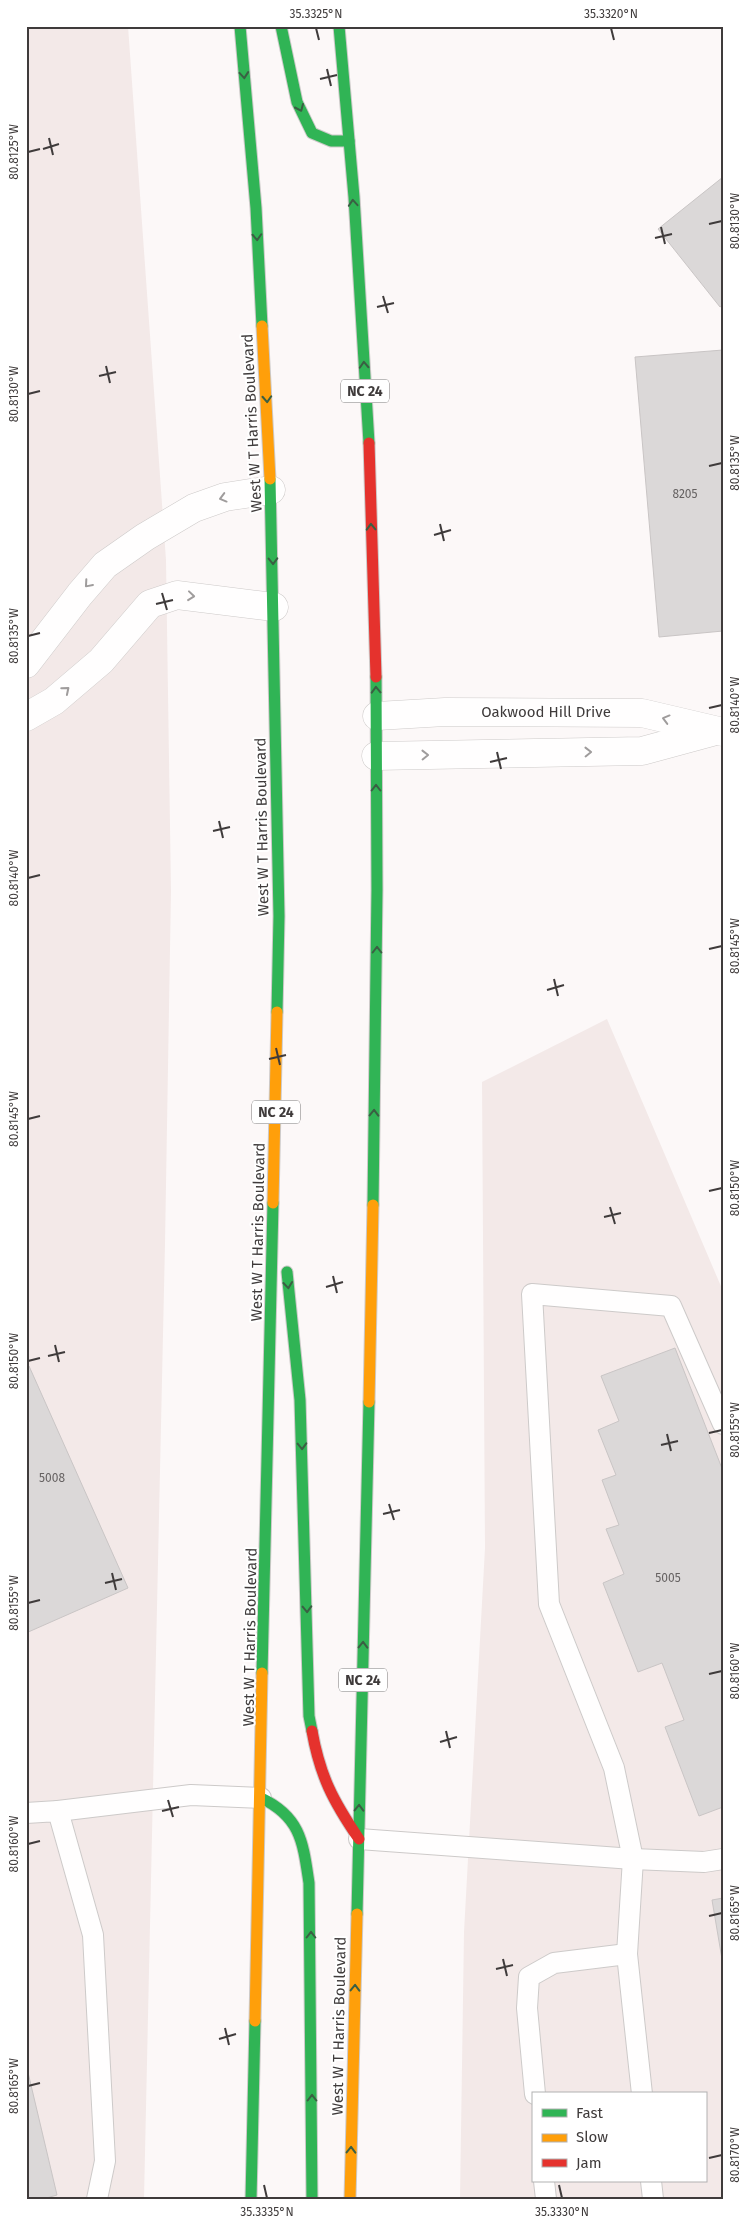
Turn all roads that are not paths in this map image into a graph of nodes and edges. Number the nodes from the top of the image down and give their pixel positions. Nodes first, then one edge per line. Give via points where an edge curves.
1 (240, 26) edge
2 (281, 26) edge
3 (339, 26) edge
4 (349, 141) junction
5 (271, 490) junction
6 (274, 607) junction
7 (26, 664) edge
8 (377, 716) junction
9 (26, 717) edge
10 (718, 732) edge
11 (376, 756) junction
12 (275, 1149) junction
13 (284, 1236) dead end
14 (286, 1265) dead end
15 (723, 1424) edge
16 (261, 1798) junction
17 (58, 1811) junction
18 (26, 1813) edge
19 (359, 1839) junction
20 (633, 1859) junction
21 (723, 1859) edge
22 (627, 1954) junction
23 (535, 2092) edge
24 (642, 2092) edge
25 (544, 2182) edge
26 (651, 2182) edge
27 (96, 2199) edge
28 (251, 2199) edge
29 (312, 2199) edge
30 (350, 2199) edge
31 (546, 2199) edge
32 (653, 2199) edge

1 -> 5 main road, West W T Harris Boulevard / NC 24 via 256,208
2 -> 4 main road via 297,102 312,133 331,140
3 - 4 main road, West W T Harris Boulevard / NC 24
8 -> 4 main road, West W T Harris Boulevard / NC 24 via 362,324
5 -> 6 main road, West W T Harris Boulevard / NC 24
5 -> 7 street via 225,497 194,508 105,565
9 -> 6 street via 54,701 101,661 150,604 177,595
6 - 12 main road, West W T Harris Boulevard / NC 24 via 279,916
10 -> 8 street, Oakwood Hill Drive via 642,713 444,712
8 - 11 main road, West W T Harris Boulevard / NC 24
11 -> 10 street, Oakwood Hill Drive via 642,752
19 -> 11 main road, West W T Harris Boulevard / NC 24 via 372,1298 377,970
12 - 13 main road
12 - 16 main road, West W T Harris Boulevard / NC 24
14 -> 19 main road via 300,1400 309,1716 322,1774 334,1802
15 - 20 lane via 671,1306 532,1294 549,1604 614,1768
16 - 17 lane via 191,1795
16 - 28 main road, West W T Harris Boulevard / NC 24
29 -> 16 main road via 309,1882 305,1858 290,1817 280,1807
17 - 18 lane
17 - 27 lane via 94,1935 105,2161
19 - 20 lane
30 -> 19 main road, West W T Harris Boulevard / NC 24
20 - 21 lane via 704,1862
20 - 22 lane
22 - 23 lane via 554,1963 529,1977 527,2008
22 - 24 lane
25 - 31 lane
26 - 32 lane

